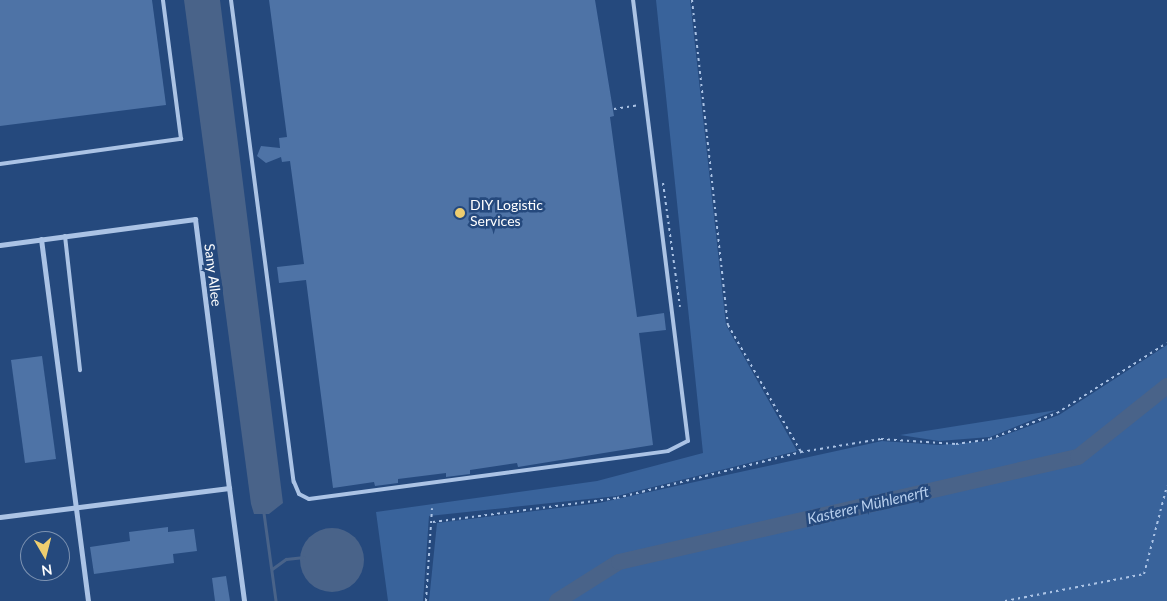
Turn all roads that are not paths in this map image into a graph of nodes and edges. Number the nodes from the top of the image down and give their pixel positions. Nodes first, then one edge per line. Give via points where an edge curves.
1 (163, 0) edge
2 (231, 0) edge
3 (633, 0) edge
4 (0, 164) edge
5 (65, 236) junction
6 (41, 239) junction
7 (0, 245) edge
8 (80, 370) dead end
9 (230, 488) junction
10 (76, 508) junction
11 (0, 517) edge
12 (88, 601) edge
13 (244, 601) edge

1 - 4 lane via 181,139
2 - 3 lane via 294,482 298,494 309,499 668,451 686,444 691,433
5 - 6 street, Sany Allee
5 - 8 lane
5 - 9 street, Sany Allee via 195,219
6 - 7 street, Sany Allee
6 - 10 street
9 - 10 street
9 - 13 street, Sany Allee
10 - 11 street
10 - 12 street

